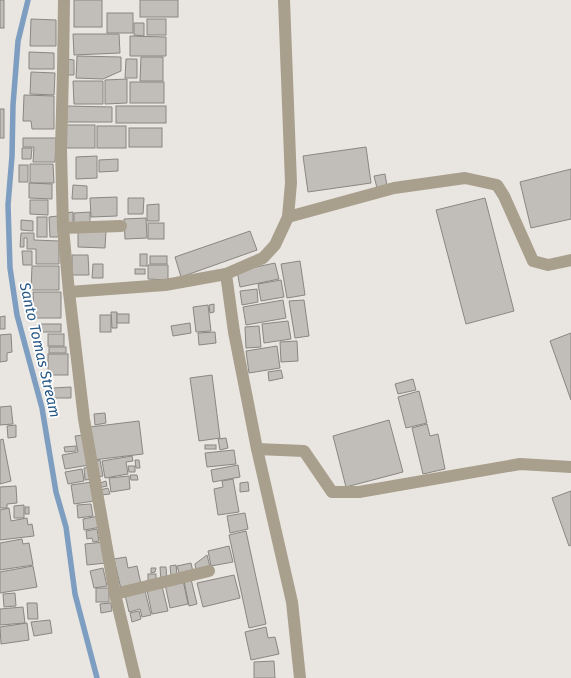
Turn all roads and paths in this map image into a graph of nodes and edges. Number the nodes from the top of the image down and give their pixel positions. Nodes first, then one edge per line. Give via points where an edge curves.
1 (64, 0) edge
2 (284, 0) edge
3 (288, 217) junction
4 (121, 226) dead end
5 (63, 228) junction
6 (571, 260) edge
7 (226, 274) junction
8 (70, 292) junction
9 (257, 449) junction
10 (571, 467) edge
11 (209, 571) dead end
12 (115, 594) junction
13 (135, 678) edge
14 (300, 678) edge

1 - 5 street via 61,150
2 - 3 street via 291,183
3 - 6 street via 394,188 465,178 497,185 533,261 548,265
3 - 7 street via 275,246 263,258
4 - 5 street
5 - 8 street
7 - 8 street via 165,285
7 - 9 street via 234,332
8 - 12 street via 84,419
9 - 10 street via 304,451 332,492 359,492 520,464
9 - 14 street via 292,602
11 - 12 street
12 - 13 street

